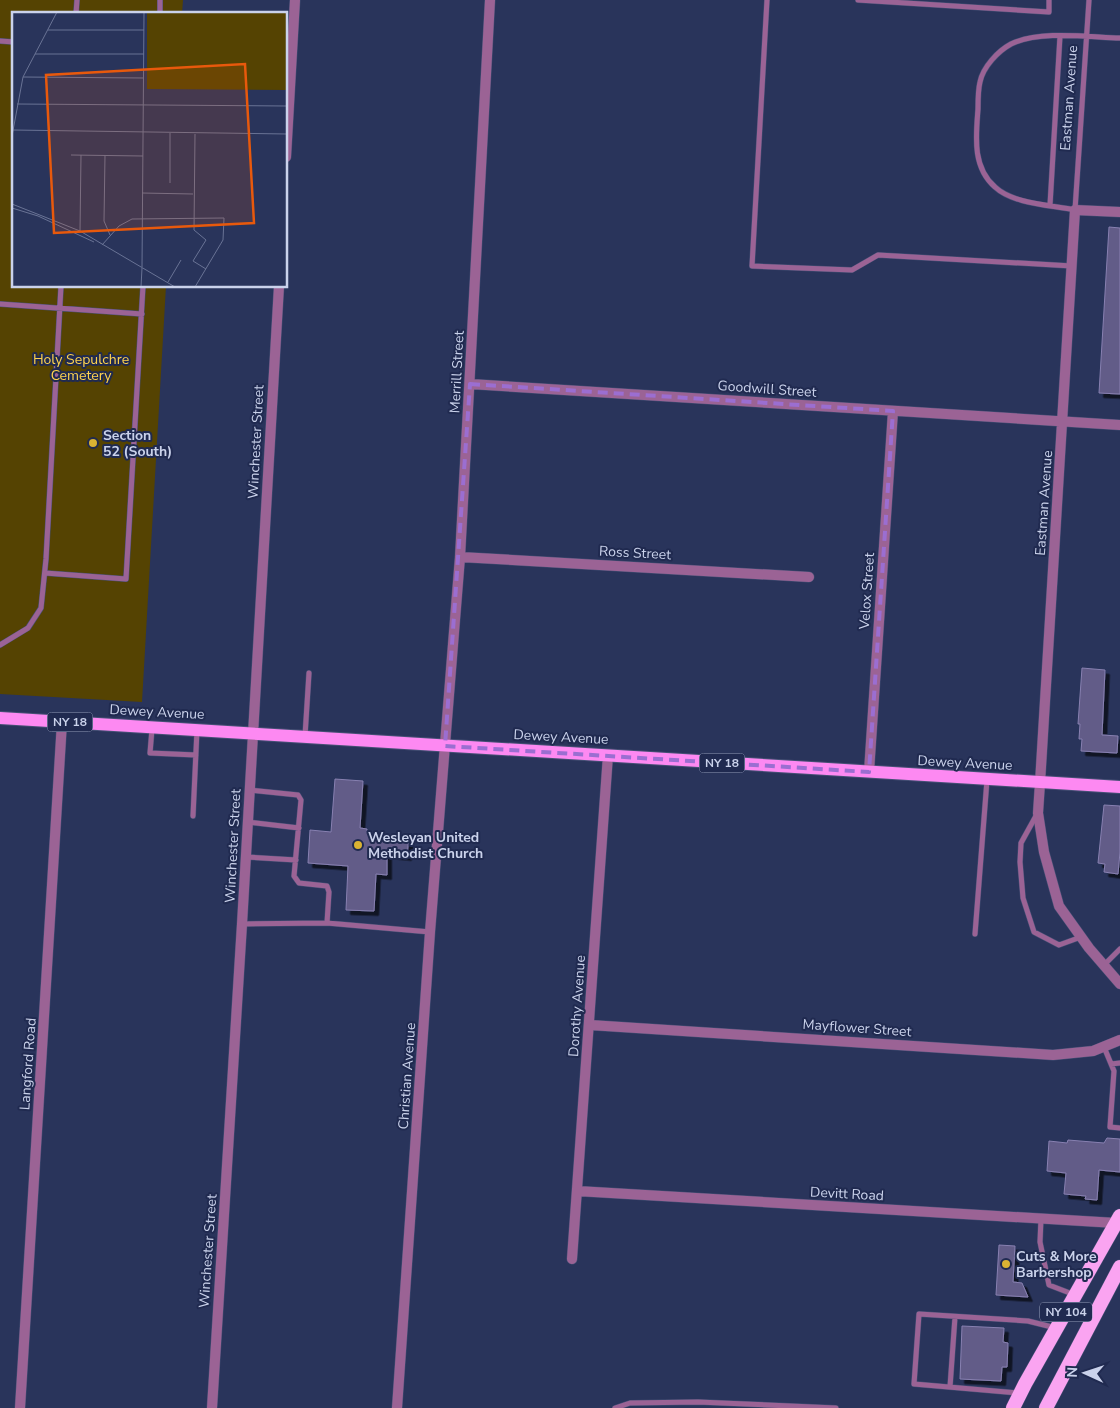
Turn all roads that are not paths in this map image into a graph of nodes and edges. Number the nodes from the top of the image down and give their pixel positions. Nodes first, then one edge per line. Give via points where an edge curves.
1 (295, 0) edge
2 (490, 0) edge
3 (768, 0) edge
4 (858, 0) edge
5 (1050, 0) edge
6 (1089, 0) edge
7 (1060, 36) junction
8 (1087, 36) junction
9 (1120, 38) edge
10 (288, 122) edge
11 (1050, 205) junction
12 (1075, 210) junction
13 (1120, 212) edge
14 (1072, 266) junction
15 (61, 288) edge
16 (143, 288) edge
17 (279, 288) edge
18 (0, 304) edge
19 (60, 308) junction
20 (142, 314) junction
21 (470, 384) junction
22 (893, 411) junction
23 (1063, 421) junction
24 (1120, 424) edge
25 (460, 557) junction
26 (45, 573) junction
27 (809, 577) dead end
28 (0, 645) edge
29 (309, 673) dead end
30 (0, 718) edge
31 (62, 722) junction
32 (152, 726) junction
33 (197, 729) junction
34 (253, 733) junction
35 (305, 736) junction
36 (445, 746) junction
37 (608, 755) junction
38 (196, 756) junction
39 (869, 772) junction
40 (987, 779) junction
41 (1040, 782) junction
42 (1120, 788) edge
43 (250, 790) junction
44 (1038, 813) junction
45 (193, 816) dead end
46 (248, 822) junction
47 (299, 828) junction
48 (246, 857) junction
49 (296, 860) junction
50 (327, 923) junction
51 (242, 924) junction
52 (430, 932) junction
53 (975, 934) dead end
54 (1081, 937) junction
55 (1120, 949) edge
56 (1104, 965) junction
57 (1120, 984) edge
58 (590, 1025) junction
59 (1120, 1040) edge
60 (1104, 1046) junction
61 (1120, 1063) edge
62 (1111, 1064) junction
63 (1112, 1093) junction
64 (1120, 1093) edge
65 (1120, 1128) edge
66 (577, 1191) junction
67 (1041, 1219) junction
68 (1118, 1220) edge
69 (572, 1259) dead end
70 (1120, 1266) edge
71 (1075, 1295) junction
72 (954, 1316) junction
73 (1056, 1328) junction
74 (950, 1387) junction
75 (1020, 1393) junction
76 (20, 1408) edge
77 (212, 1408) edge
78 (397, 1408) edge
79 (615, 1408) edge
80 (836, 1408) edge
81 (1013, 1408) edge
82 (1046, 1408) edge

1 - 10 street
2 - 21 street, Merrill Street
3 - 14 lane via 752,266 852,270 878,255
4 - 5 lane via 1049,12
6 - 8 lane, Eastman Avenue
7 - 8 lane
7 - 11 lane
7 - 11 lane via 1028,38 1009,45 990,61 980,81 975,142 980,167 995,188 1017,200
8 - 9 lane
8 - 12 lane, Eastman Avenue
11 - 12 lane
12 - 13 street
12 - 14 street, Eastman Avenue
14 - 23 street, Eastman Avenue
15 - 19 lane
16 - 20 lane
17 - 34 street, Winchester Street
18 - 19 lane
19 - 20 lane
19 - 26 lane
20 - 26 lane via 126,579
21 - 22 street, Goodwill Street
21 - 25 street, Merrill Street
22 - 23 street, Goodwill Street
22 - 39 street, Velox Street
23 - 24 street, Goodwill Street
23 - 41 street, Eastman Avenue
25 - 27 street, Ross Street
25 - 36 street, Merrill Street
26 - 28 lane via 41,608 28,628
29 - 35 lane
30 - 31 main road, Dewey Avenue / NY 18
31 - 32 main road, Dewey Avenue / NY 18
31 - 76 street, Langford Road
32 - 33 main road, Dewey Avenue / NY 18
32 - 38 lane via 150,753
33 - 34 main road, Dewey Avenue / NY 18
33 - 38 lane
34 - 35 main road, Dewey Avenue / NY 18
34 - 43 street, Winchester Street
35 - 36 main road, Dewey Avenue / NY 18
36 - 37 main road, Dewey Avenue / NY 18
36 - 52 street, Christian Avenue
37 - 39 main road, Dewey Avenue / NY 18
37 - 58 street, Dorothy Avenue
38 - 45 lane
39 - 40 main road, Dewey Avenue / NY 18
40 - 41 main road, Dewey Avenue / NY 18
40 - 53 lane
41 - 42 main road, Dewey Avenue / NY 18
41 - 44 street, Eastman Avenue
43 - 46 street, Winchester Street
43 - 47 lane via 298,795 301,800
44 - 54 street, Eastman Avenue via 1044,852 1059,906
44 - 54 lane via 1021,842 1020,862 1023,898 1034,932 1059,945
46 - 47 lane
46 - 48 street, Winchester Street
47 - 49 lane
48 - 49 lane
48 - 51 street, Winchester Street
49 - 50 lane via 294,876 299,883 327,886
50 - 51 lane
50 - 52 lane
51 - 77 street, Winchester Street
52 - 78 street, Christian Avenue
54 - 56 street, Eastman Avenue
55 - 56 lane
56 - 57 street, Eastman Avenue
58 - 60 street, Mayflower Street via 1053,1055 1093,1051
58 - 66 street, Dorothy Avenue
59 - 60 street, Mayflower Street
60 - 62 lane
61 - 62 lane
62 - 63 lane via 1114,1071
63 - 64 lane
63 - 65 lane via 1110,1127
66 - 67 street, Devitt Road
66 - 69 street, Dorothy Avenue
67 - 68 street, Devitt Road
67 - 71 lane via 1040,1242 1050,1285
68 - 71 highway, NY 104
70 - 82 highway, NY 104
71 - 73 highway, NY 104
72 - 73 lane via 1028,1321
72 - 74 lane
72 - 74 lane via 919,1314 914,1384
73 - 75 highway, NY 104
74 - 75 lane
75 - 81 highway, NY 104
79 - 80 lane via 630,1403 698,1402

